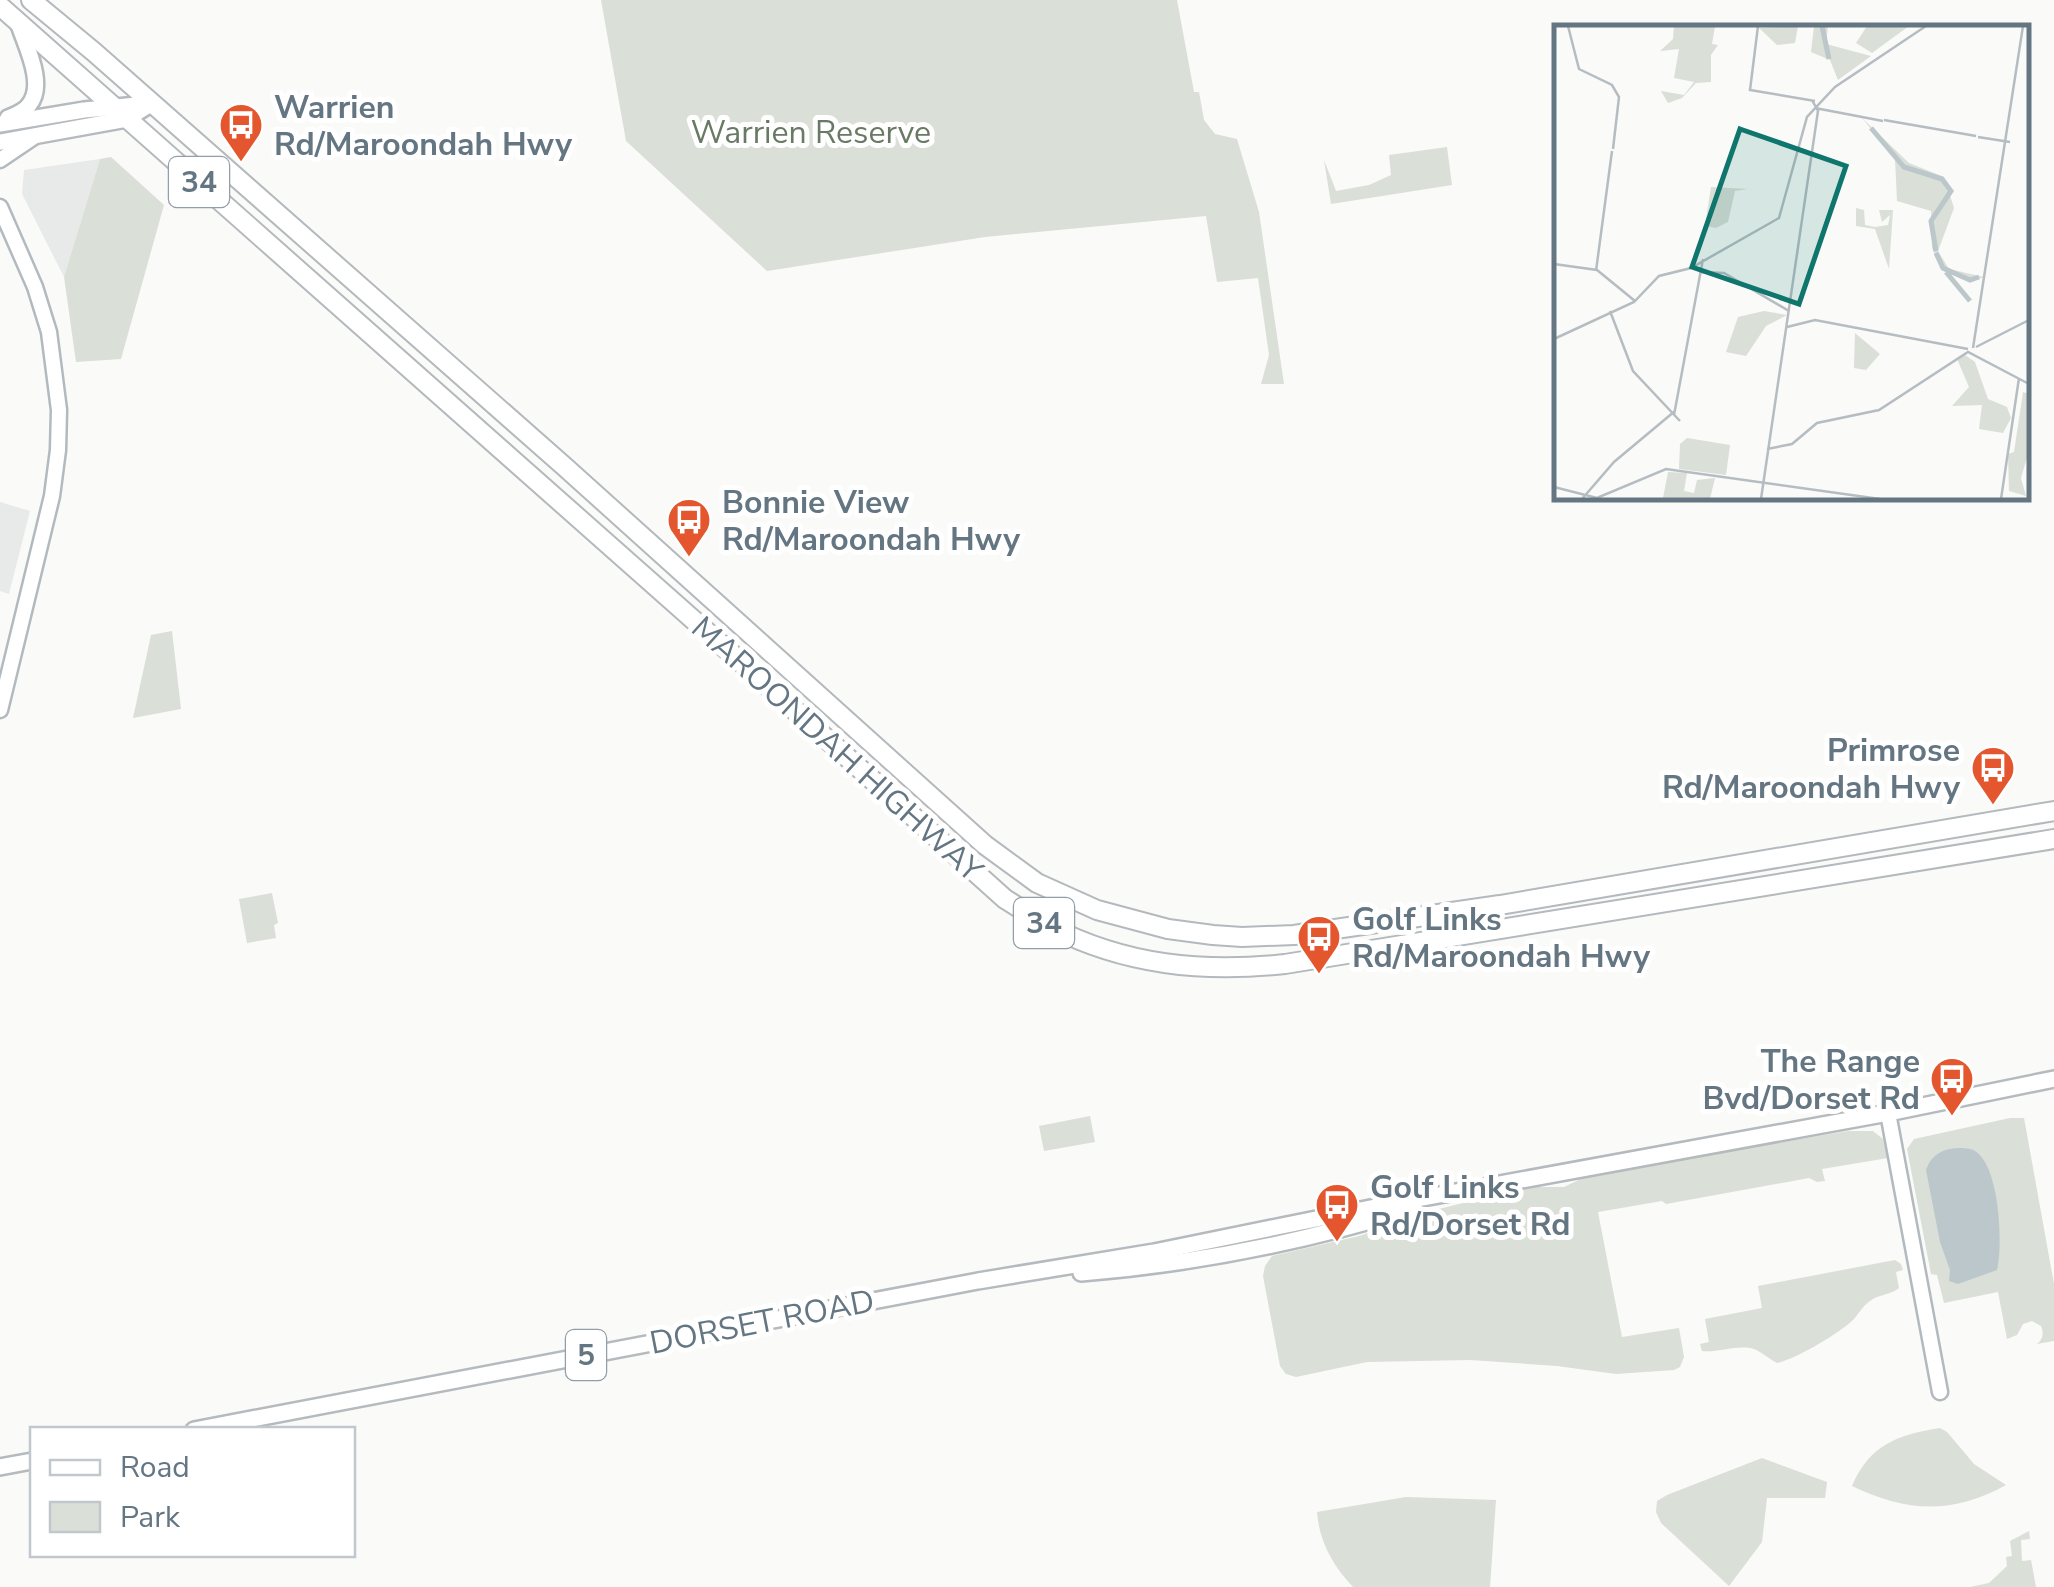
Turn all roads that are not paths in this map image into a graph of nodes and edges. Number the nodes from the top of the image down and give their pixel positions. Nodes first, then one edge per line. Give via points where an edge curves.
1 (31, 0) edge
2 (0, 6) edge
3 (19, 25) junction
4 (152, 103) junction
5 (111, 106) junction
6 (126, 119) junction
7 (0, 123) edge
8 (34, 136) junction
9 (0, 142) edge
10 (0, 160) edge
11 (0, 207) edge
12 (0, 223) edge
13 (22, 256) junction
14 (0, 710) edge
15 (2054, 812) edge
16 (2054, 839) edge
17 (2054, 1079) edge
18 (1888, 1114) junction
19 (1940, 1392) dead end
20 (210, 1427) edge
21 (30, 1460) edge
22 (0, 1467) edge

1 - 4 highway, MAROONDAH HIGHWAY / 34
2 - 3 highway, MAROONDAH HIGHWAY / 34
3 - 5 highway, MAROONDAH HIGHWAY / 34
3 - 7 main road via 36,82 33,101
4 - 5 main road
4 - 6 main road
4 - 15 highway, MAROONDAH HIGHWAY / 34 via 985,845 1038,883 1097,910 1188,932 1294,934
5 - 6 highway, MAROONDAH HIGHWAY / 34
5 - 7 main road
6 - 8 main road
6 - 16 highway, MAROONDAH HIGHWAY / 34 via 1005,899 1094,945 1184,967 1285,964
8 - 9 main road
8 - 10 main road
11 - 13 main road
12 - 13 main road
13 - 14 main road via 49,332 58,450 42,545
17 - 18 main road, DORSET ROAD / 5
18 - 19 main road
18 - 20 main road, DORSET ROAD / 5 via 1483,1186 1255,1240 978,1281
21 - 22 main road

